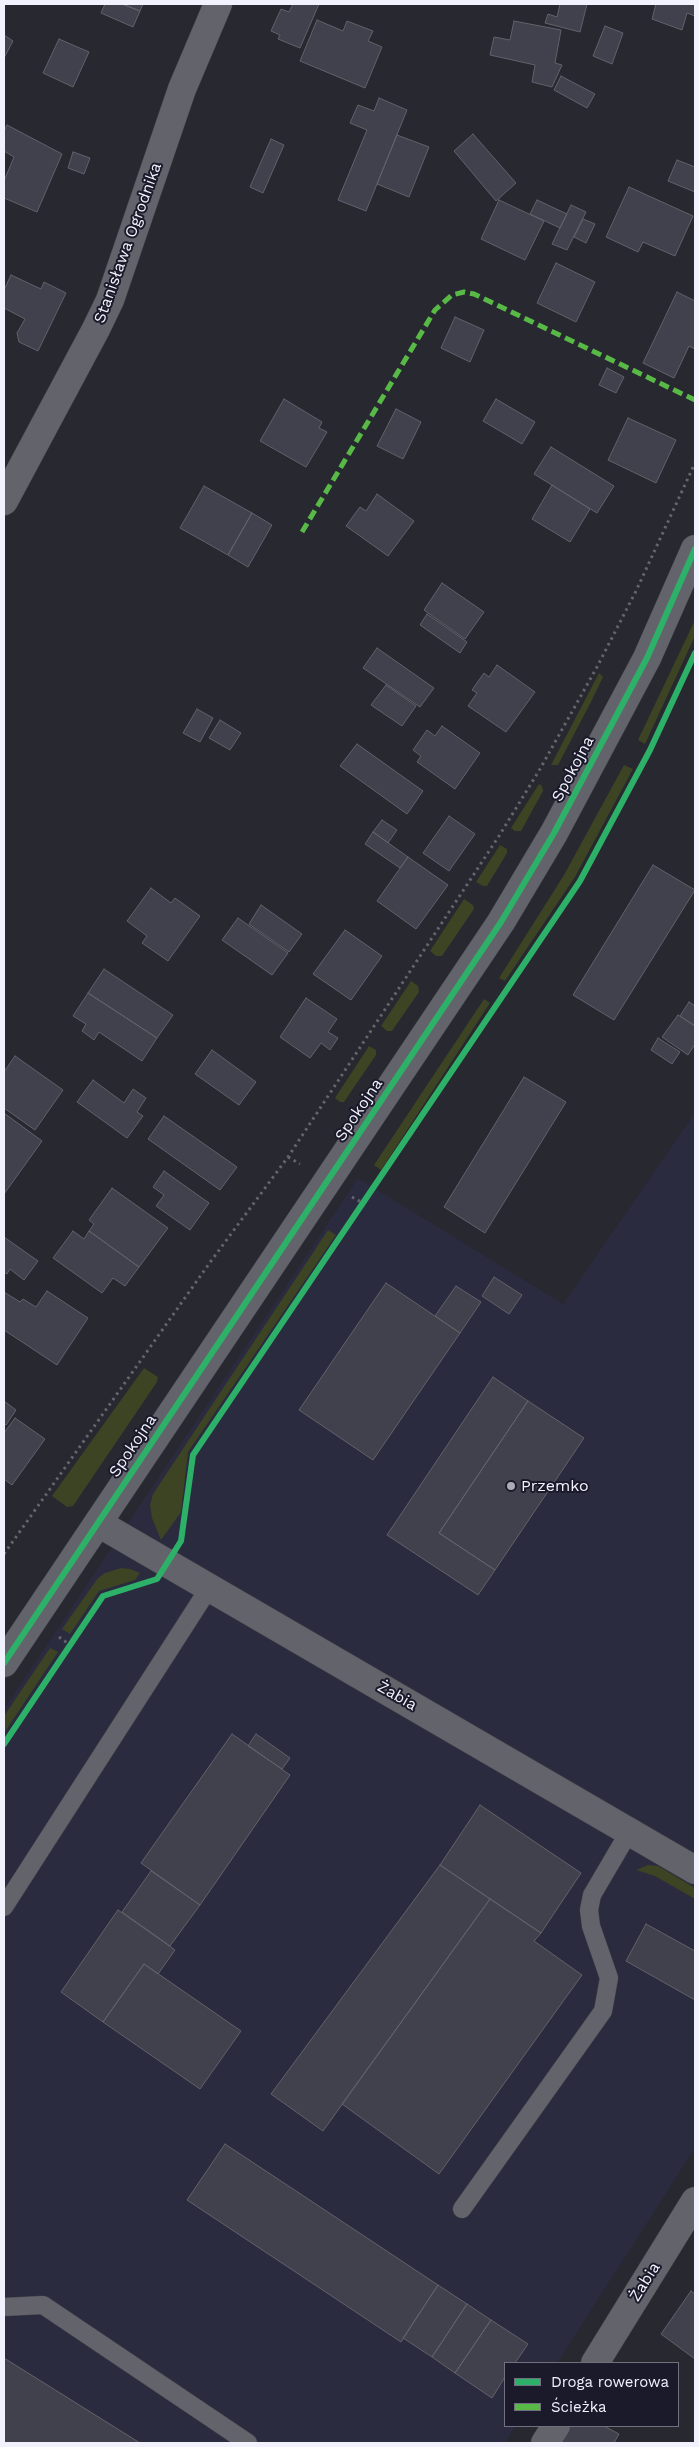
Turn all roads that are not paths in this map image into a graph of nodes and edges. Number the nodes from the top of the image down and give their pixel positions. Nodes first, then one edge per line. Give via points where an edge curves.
1 (218, 4) edge
2 (5, 493) edge
3 (695, 549) edge
4 (98, 1523) junction
5 (209, 1588) junction
6 (4, 1663) edge
7 (629, 1832) junction
8 (695, 1870) edge
9 (4, 1907) edge
10 (695, 2201) edge
11 (462, 2208) dead end
12 (4, 2307) edge
13 (596, 2362) edge
14 (555, 2427) edge
15 (248, 2443) edge
16 (546, 2443) edge

1 - 2 street, Stanisława Ogrodnika via 182,89 110,300
3 - 4 street, Spokojna via 643,666 554,833 501,922
4 - 5 street, Żabia
4 - 6 street, Spokojna
5 - 7 street, Żabia
5 - 9 lane
7 - 8 street, Żabia
7 - 11 lane via 592,1895 589,1910 591,1926 609,1978 603,2010
10 - 13 street, Żabia
12 - 15 lane via 43,2305
14 - 16 street

